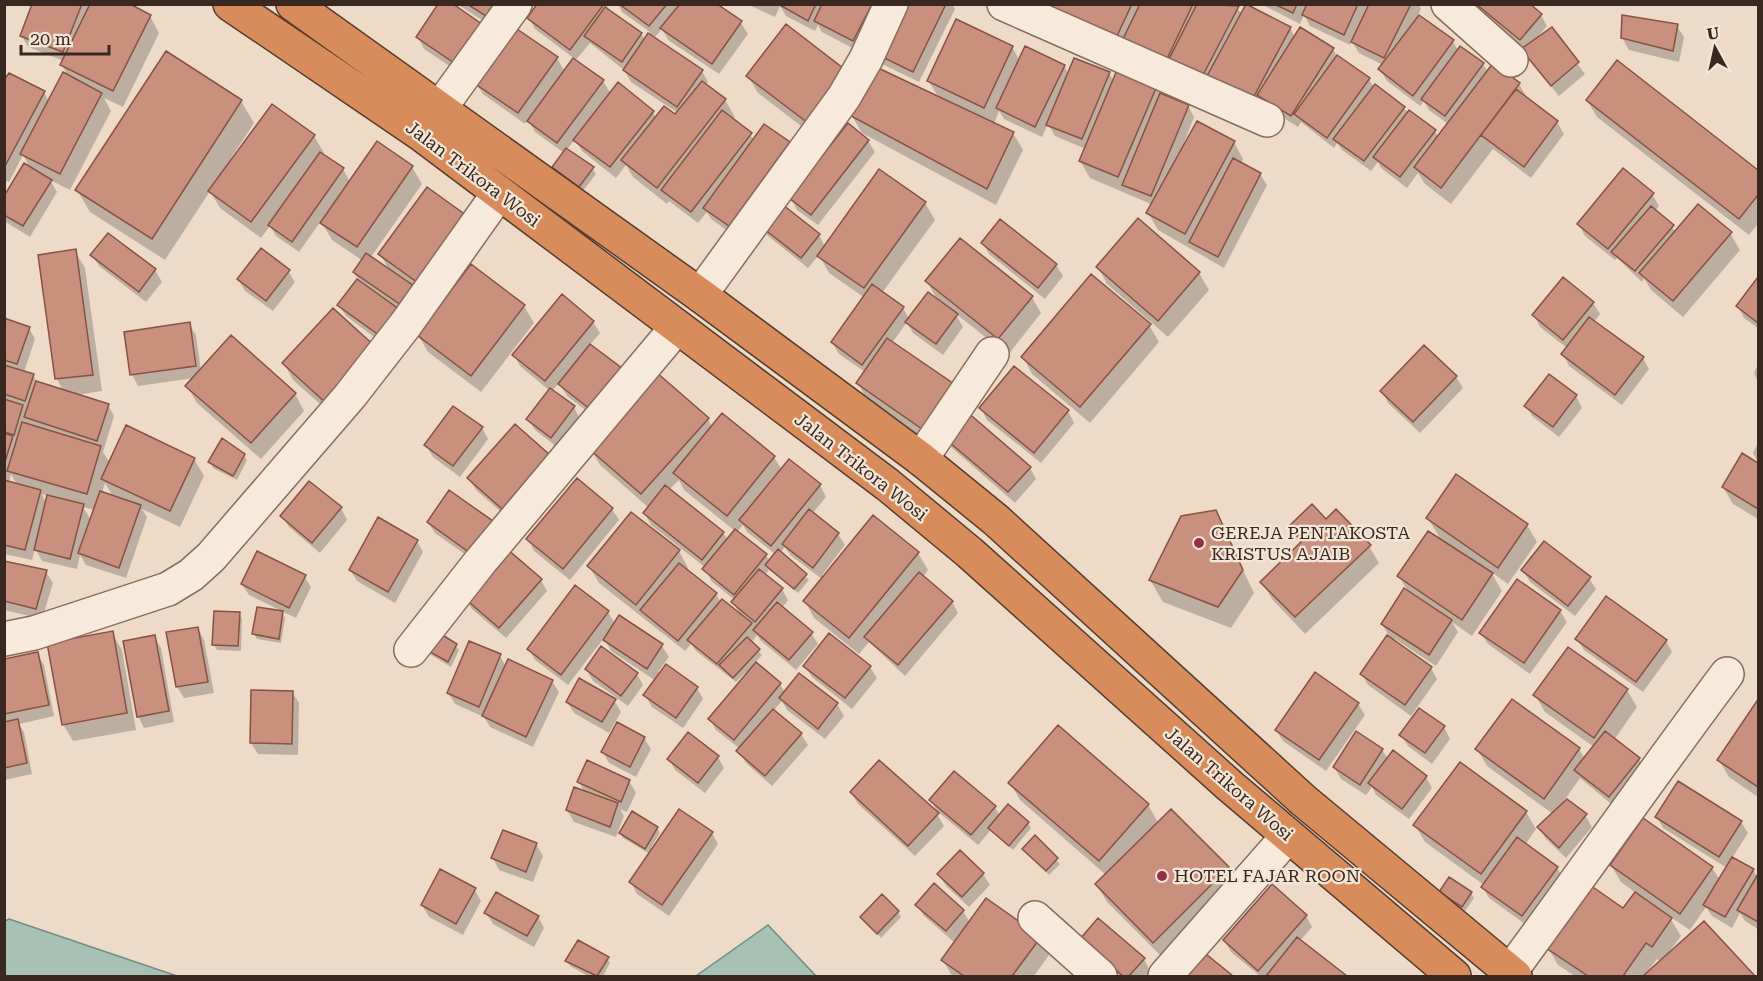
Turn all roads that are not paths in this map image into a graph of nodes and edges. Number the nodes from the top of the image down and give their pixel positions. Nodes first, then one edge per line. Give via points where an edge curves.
1 (230, 4) edge
2 (293, 4) edge
3 (514, 4) edge
4 (891, 4) edge
5 (1004, 4) edge
6 (1448, 4) edge
7 (1511, 60) dead end
8 (440, 108) junction
9 (1267, 120) dead end
10 (499, 193) junction
11 (700, 295) junction
12 (677, 327) junction
13 (992, 354) dead end
14 (921, 459) junction
15 (4, 639) edge
16 (411, 650) dead end
17 (1727, 674) dead end
18 (1257, 757) junction
19 (1230, 786) junction
20 (1288, 836) junction
21 (1035, 918) dead end
22 (1512, 974) edge
23 (1100, 976) edge
24 (1166, 976) edge
25 (1454, 976) edge

1 - 10 highway, Jalan Trikora Wosi via 421,134
2 - 8 highway, Jalan Trikora Wosi
3 - 8 street
4 - 11 street via 844,97
5 - 9 street
6 - 7 street
8 - 11 highway, Jalan Trikora Wosi
10 - 12 highway, Jalan Trikora Wosi
10 - 15 street via 350,396 211,557 168,589 34,633
11 - 14 highway, Jalan Trikora Wosi
12 - 16 street
12 - 19 highway, Jalan Trikora Wosi via 888,485 952,538
13 - 14 street
14 - 18 highway, Jalan Trikora Wosi via 996,520
17 - 22 street via 1636,795
18 - 19 highway
18 - 22 highway, Jalan Trikora Wosi
19 - 20 highway, Jalan Trikora Wosi
20 - 24 street
20 - 25 highway, Jalan Trikora Wosi
21 - 23 street

